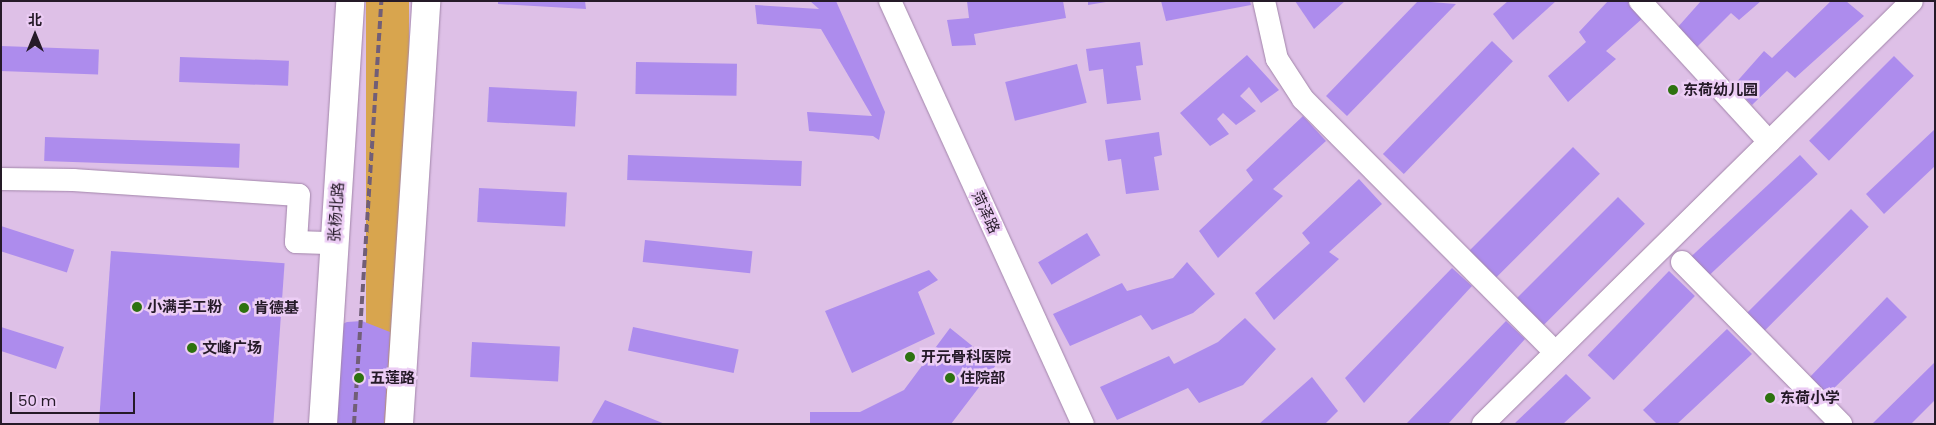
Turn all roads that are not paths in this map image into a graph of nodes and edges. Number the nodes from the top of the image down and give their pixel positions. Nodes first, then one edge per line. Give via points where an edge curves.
1 (350, 1) edge
2 (426, 1) edge
3 (890, 1) edge
4 (1264, 1) edge
5 (1640, 1) edge
6 (1912, 1) edge
7 (1769, 142) junction
8 (1, 179) edge
9 (334, 244) junction
10 (1682, 262) dead end
11 (1555, 352) junction
12 (323, 424) edge
13 (399, 424) edge
14 (1083, 424) edge
15 (1483, 424) edge
16 (1841, 424) edge

1 - 9 main road, 张杨北路
2 - 13 main road
3 - 14 street, 菏泽路
4 - 11 street via 1277,58 1302,100
5 - 7 street
6 - 7 street
7 - 11 street
8 - 9 street via 73,180 299,195 296,242
9 - 12 main road, 张杨北路
10 - 16 street
11 - 15 street

